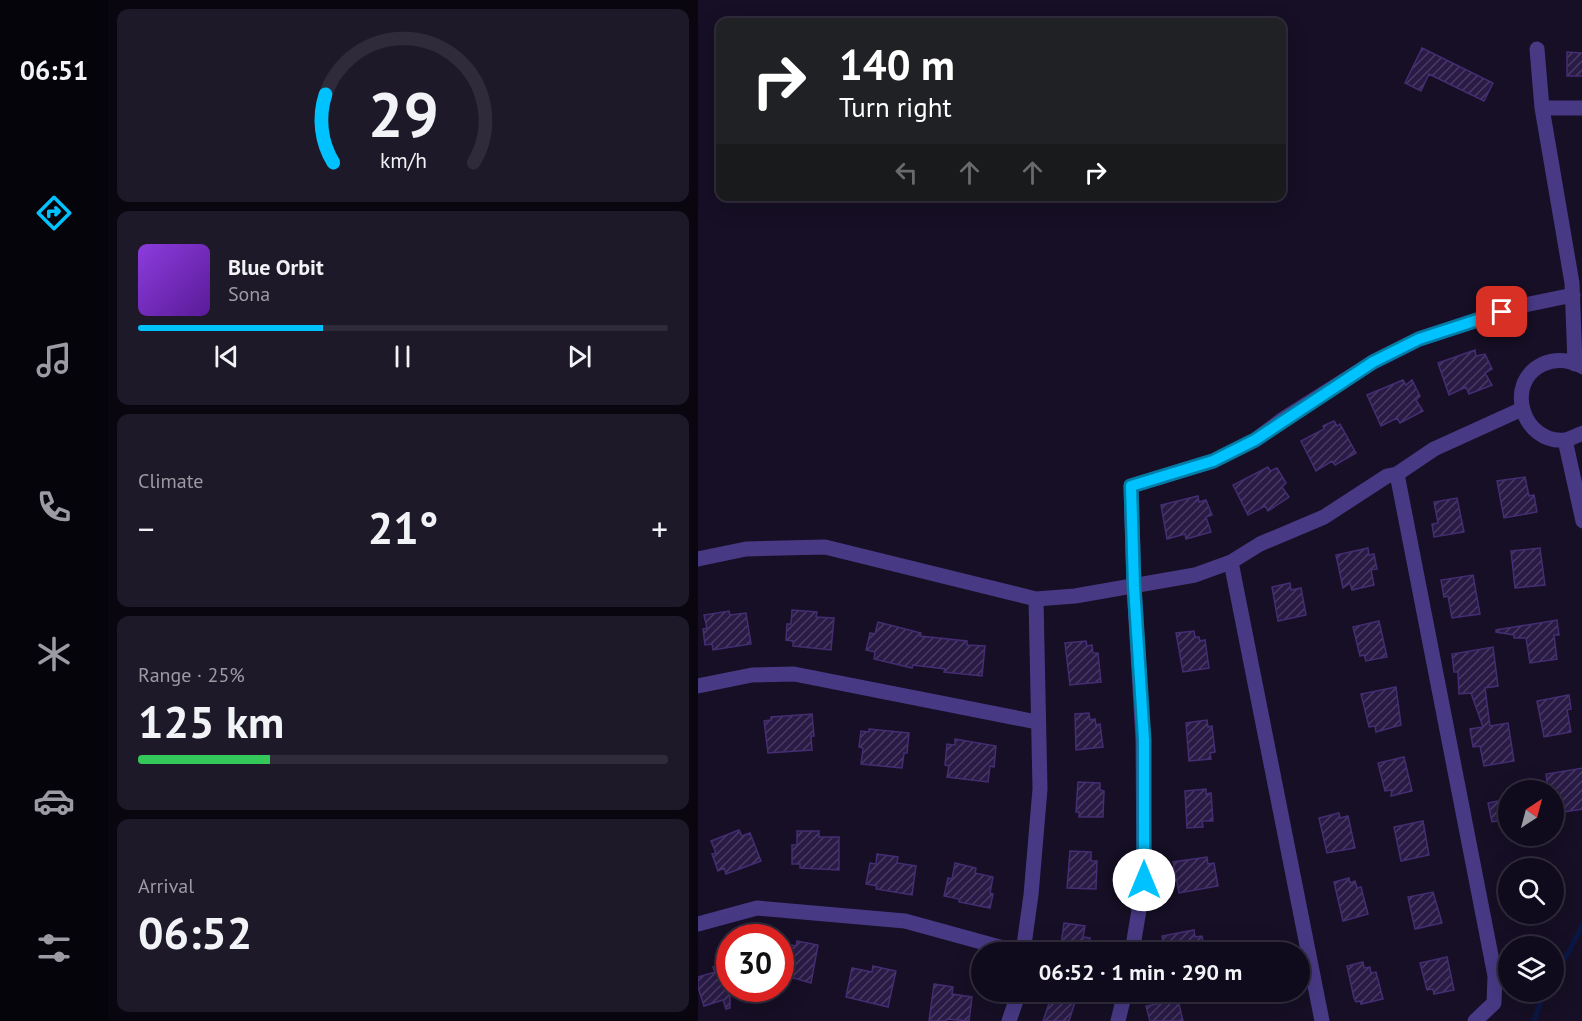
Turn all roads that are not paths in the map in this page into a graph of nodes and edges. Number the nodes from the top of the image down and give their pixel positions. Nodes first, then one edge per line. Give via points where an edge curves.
1 (1537, 49) dead end
2 (1542, 108) junction
3 (1583, 108) edge
4 (1576, 287) edge
5 (1579, 365) edge
6 (1522, 409) junction
7 (1583, 433) edge
8 (1565, 440) junction
9 (1397, 474) junction
10 (1583, 521) edge
11 (698, 559) edge
12 (1231, 562) junction
13 (1134, 586) junction
14 (1036, 599) junction
15 (698, 686) edge
16 (1037, 722) junction
17 (698, 924) edge
18 (982, 942) edge
19 (1024, 942) edge
20 (1134, 942) edge
21 (1016, 1002) edge
22 (1123, 1002) edge
23 (1009, 1021) edge
24 (1118, 1021) edge
25 (1322, 1021) edge
26 (1475, 1021) edge

1 - 2 street
2 - 3 street
2 - 4 street
4 - 5 street
4 - 13 street via 1419,339 1373,362 1255,440 1213,461 1131,486
5 - 6 street via 1566,360 1551,361 1536,368 1526,379
6 - 8 street via 1528,423 1540,434
6 - 9 street via 1434,449
7 - 8 street
8 - 10 street
9 - 12 street via 1387,476 1324,517 1260,544
9 - 26 street via 1495,976 1494,1003
11 - 14 street via 746,549 825,547
12 - 13 street via 1195,575
12 - 25 street
13 - 14 street
13 - 20 street via 1144,740 1144,880
14 - 16 street
15 - 16 street via 752,675 794,674
16 - 19 street via 1040,789
17 - 18 street via 757,908 905,921
21 - 23 street
22 - 24 street

